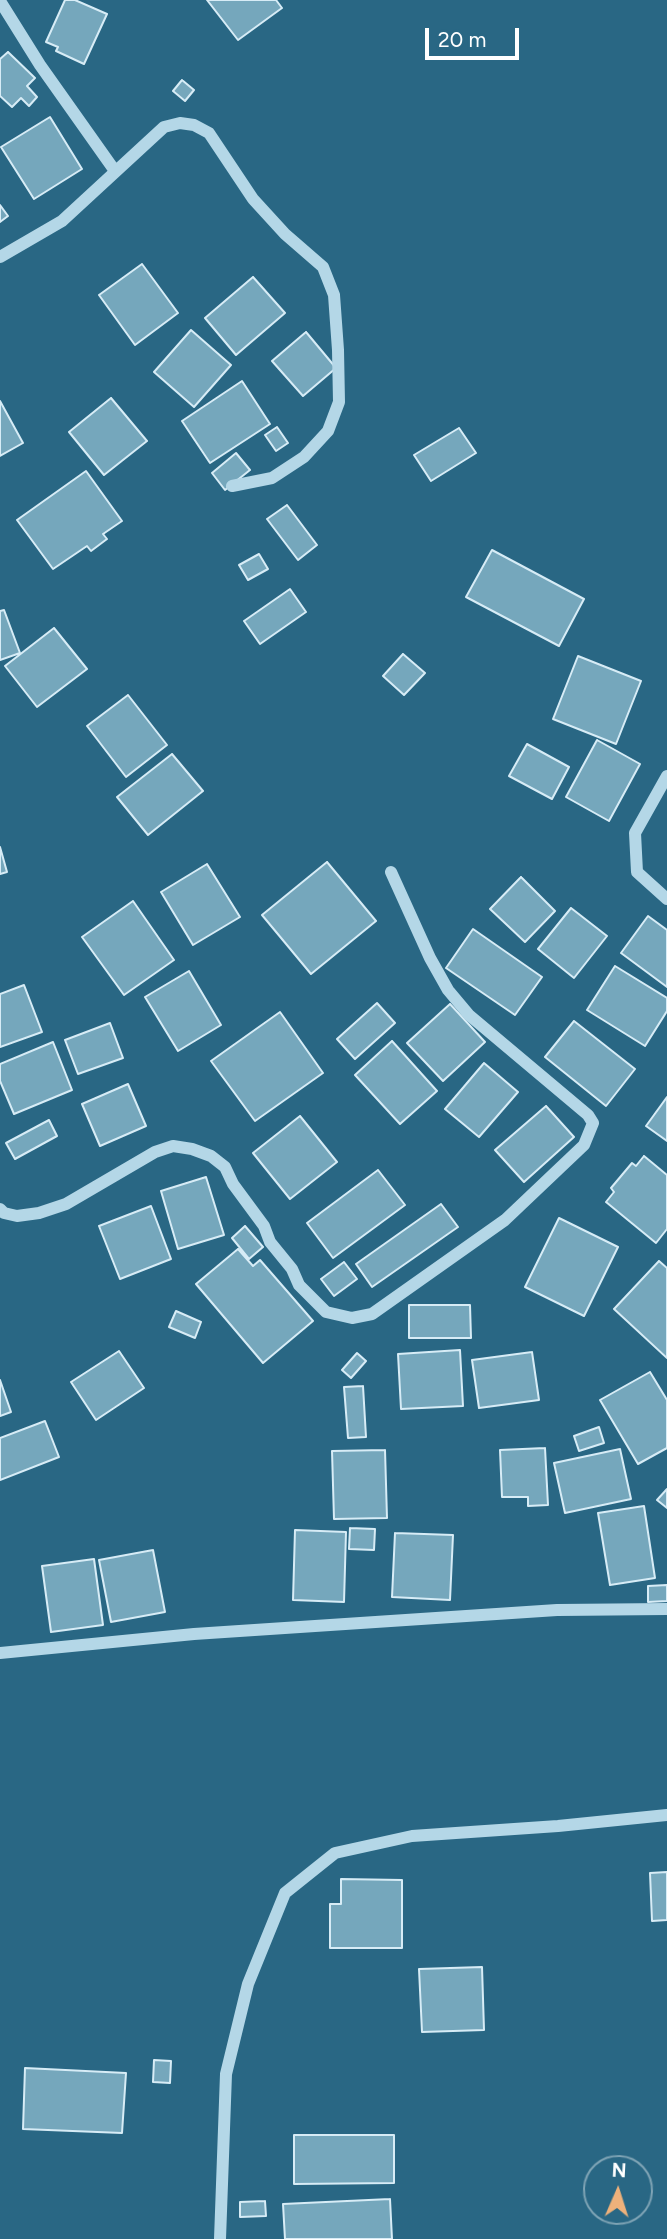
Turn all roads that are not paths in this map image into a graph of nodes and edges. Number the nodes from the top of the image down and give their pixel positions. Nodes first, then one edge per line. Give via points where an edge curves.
1 (0, 1) edge
2 (115, 171) junction
3 (0, 257) edge
4 (232, 486) dead end
5 (667, 776) edge
6 (391, 872) dead end
7 (667, 899) edge
8 (0, 1209) edge
9 (667, 1609) edge
10 (0, 1653) edge
11 (667, 1815) edge
12 (220, 2239) edge

1 - 2 street
2 - 3 street via 62,221
2 - 4 street via 164,127 180,123 209,133 253,199 323,267 334,295 339,402 328,431 304,457 272,478
5 - 7 street via 635,833 638,872
6 - 8 street via 448,990 469,1015 593,1123 584,1145 505,1220 372,1314 352,1318 326,1312 299,1284 225,1167 192,1149 173,1146 155,1152 66,1204 40,1213 17,1216
9 - 10 street via 557,1610 194,1634
11 - 12 street via 412,1836 335,1853 285,1893 248,1984 226,2074

